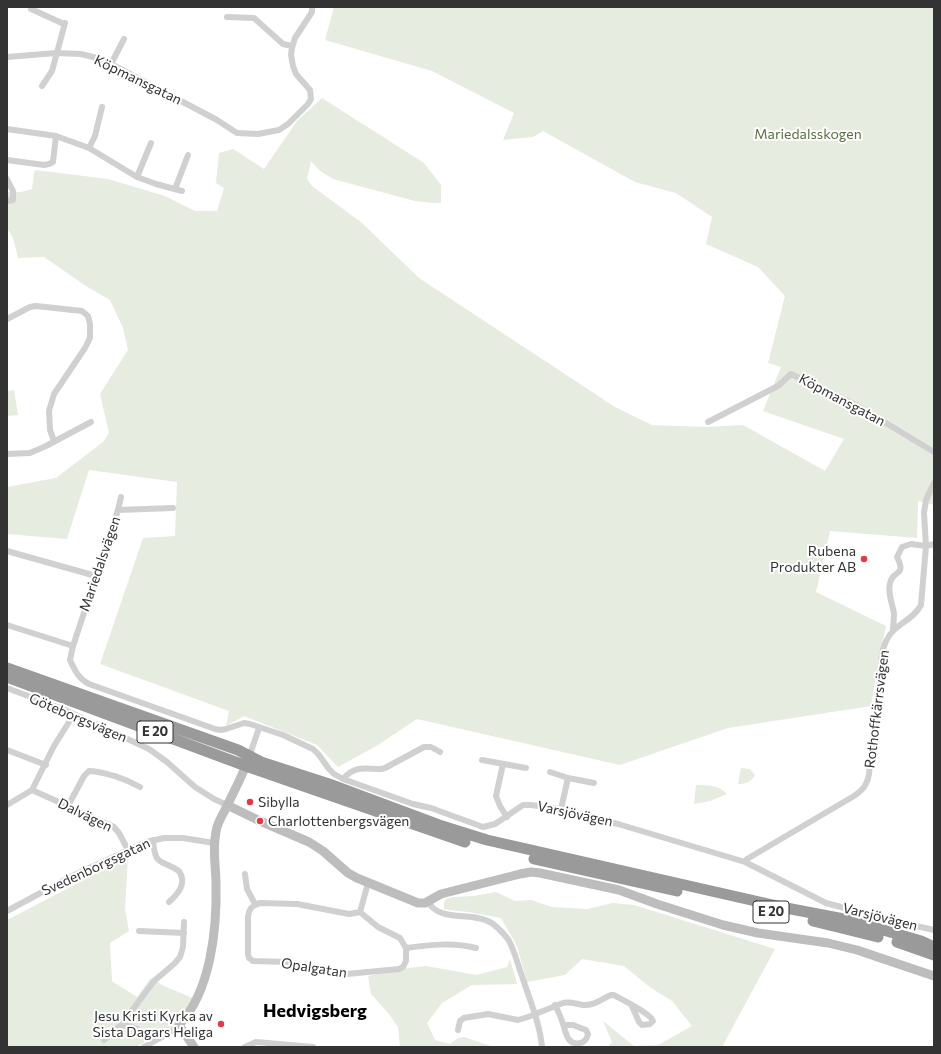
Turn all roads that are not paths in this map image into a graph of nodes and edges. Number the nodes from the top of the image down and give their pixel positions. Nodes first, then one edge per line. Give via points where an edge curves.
1 (312, 7) edge
2 (31, 9) dead end
3 (227, 17) dead end
4 (124, 39) dead end
5 (292, 46) junction
6 (56, 53) junction
7 (7, 56) edge
8 (111, 64) junction
9 (42, 86) dead end
10 (102, 107) dead end
11 (7, 129) edge
12 (56, 136) junction
13 (151, 143) dead end
14 (89, 148) junction
15 (188, 155) dead end
16 (7, 160) edge
17 (138, 177) junction
18 (7, 178) edge
19 (10, 201) edge
20 (7, 319) edge
21 (91, 422) dead end
22 (708, 422) dead end
23 (54, 441) junction
24 (934, 452) edge
25 (7, 454) edge
26 (934, 483) edge
27 (121, 498) dead end
28 (172, 508) dead end
29 (118, 510) junction
30 (934, 544) edge
31 (926, 546) junction
32 (7, 551) edge
33 (96, 576) junction
34 (7, 625) edge
35 (894, 630) junction
36 (73, 646) junction
37 (7, 668) edge
38 (7, 678) edge
39 (7, 688) edge
40 (74, 714) junction
41 (259, 728) junction
42 (7, 750) edge
43 (440, 752) dead end
44 (482, 760) dead end
45 (248, 761) junction
46 (503, 764) junction
47 (46, 765) junction
48 (526, 768) dead end
49 (550, 772) dead end
50 (343, 778) junction
51 (568, 778) junction
52 (594, 783) dead end
53 (140, 787) dead end
54 (32, 790) junction
55 (7, 804) edge
56 (227, 805) junction
57 (68, 806) junction
58 (561, 809) junction
59 (507, 817) junction
60 (153, 840) junction
61 (214, 843) junction
62 (128, 850) junction
63 (745, 862) junction
64 (606, 871) junction
65 (245, 874) dead end
66 (368, 884) junction
67 (169, 902) dead end
68 (428, 902) junction
69 (255, 904) junction
70 (7, 911) edge
71 (360, 912) junction
72 (184, 922) dead end
73 (934, 930) edge
74 (139, 931) dead end
75 (184, 933) junction
76 (934, 947) edge
77 (406, 948) junction
78 (476, 948) dead end
79 (934, 955) edge
80 (934, 976) edge
81 (555, 1005) junction
82 (632, 1006) dead end
83 (534, 1015) junction
84 (121, 1025) junction
85 (179, 1025) junction
86 (564, 1025) dead end
87 (458, 1030) dead end
88 (104, 1040) dead end
89 (151, 1043) junction
90 (144, 1047) edge
91 (194, 1047) edge
92 (245, 1047) edge
93 (313, 1047) edge
94 (542, 1047) edge

1 - 5 street via 312,12
2 - 6 street via 65,24
3 - 5 street via 254,18 283,44
4 - 8 street
5 - 8 street, Köpmansgatan via 294,70 310,90 312,97 288,124 279,130 258,134 237,133
6 - 7 street, Köpmansgatan
6 - 8 street, Köpmansgatan via 80,54
6 - 9 street via 52,71
10 - 14 street via 95,136
11 - 12 street
12 - 14 street
12 - 16 street via 53,162 49,164
13 - 17 street
14 - 17 street
15 - 17 street via 178,190
18 - 19 street via 12,191
20 - 23 street via 36,306 82,311 88,316 90,338 54,394 49,411 50,430
21 - 23 street
22 - 24 street, Köpmansgatan via 778,386 791,374 856,405
23 - 25 street via 30,453
26 - 31 street, Rothoffkärrsvägen via 926,500 924,514
27 - 29 street
28 - 29 street, Mariedalsvägen
29 - 33 street, Mariedalsvägen
30 - 31 street
31 - 35 street, Rothoffkärrsvägen via 921,606 917,613
31 - 35 street via 911,544 902,547 897,557 901,566 900,571 892,578 889,588
32 - 33 street
33 - 36 street, Mariedalsvägen
34 - 36 street
35 - 63 street, Rothoffkärrsvägen via 885,642 882,653 869,774 863,789
36 - 41 street, Mariedalsvägen via 70,660 77,675 89,684 215,729 226,729 244,723
37 - 45 highway, E 20 via 238,750
38 - 45 highway, E 20
39 - 40 street, Göteborgsvägen
40 - 47 street via 54,746
40 - 56 street, Göteborgsvägen via 149,749 195,787
41 - 45 street
41 - 50 street, Varsjövägen via 307,745 319,755 329,770
42 - 47 street
43 - 50 street via 431,747 424,747 385,768 356,769
44 - 46 street
45 - 56 street
45 - 64 highway, E 20 via 440,834 483,847
46 - 48 street
46 - 59 street via 496,796
47 - 54 street
49 - 51 street
50 - 59 street, Varsjövägen via 483,827 492,826
51 - 52 street
51 - 58 street
53 - 57 street via 89,771
54 - 55 street
54 - 57 street, Dalvägen
56 - 61 street via 216,830
56 - 66 street via 309,842 348,874
57 - 62 street, Dalvägen via 114,827
58 - 59 street, Varsjövägen via 527,805
58 - 63 street, Varsjövägen
60 - 61 street, Svedenborgsgatan via 183,838
60 - 62 street, Svedenborgsgatan
60 - 67 street via 157,859 179,871 183,880 178,894
61 - 85 street via 216,898 213,938 200,994 188,1016
62 - 70 street, Svedenborgsgatan
63 - 73 street, Varsjövägen via 826,903
64 - 76 highway, E 20 via 848,920
64 - 79 highway, E 20 via 838,926 899,942
65 - 69 street via 247,889
66 - 68 street via 418,903
66 - 71 street
68 - 80 street via 441,894 531,872 609,888 723,925 850,948
68 - 83 street via 438,912 490,922 507,938
69 - 71 street via 297,904 349,914
69 - 77 street, Opalgatan via 249,910 248,916 248,954 253,961 288,962 329,972 359,974 403,967 406,961
71 - 77 street via 378,927 400,938
72 - 75 street
74 - 75 street
75 - 84 street via 180,957 154,981
77 - 78 street via 434,944
81 - 82 street via 568,1002 588,1005 614,994
81 - 83 street
81 - 86 street
83 - 87 street via 518,1020 488,1014 464,1018 460,1020
83 - 94 street
84 - 88 street
84 - 89 street via 142,1031
85 - 89 street
85 - 91 street
89 - 90 street
92 - 93 street via 256,1042

